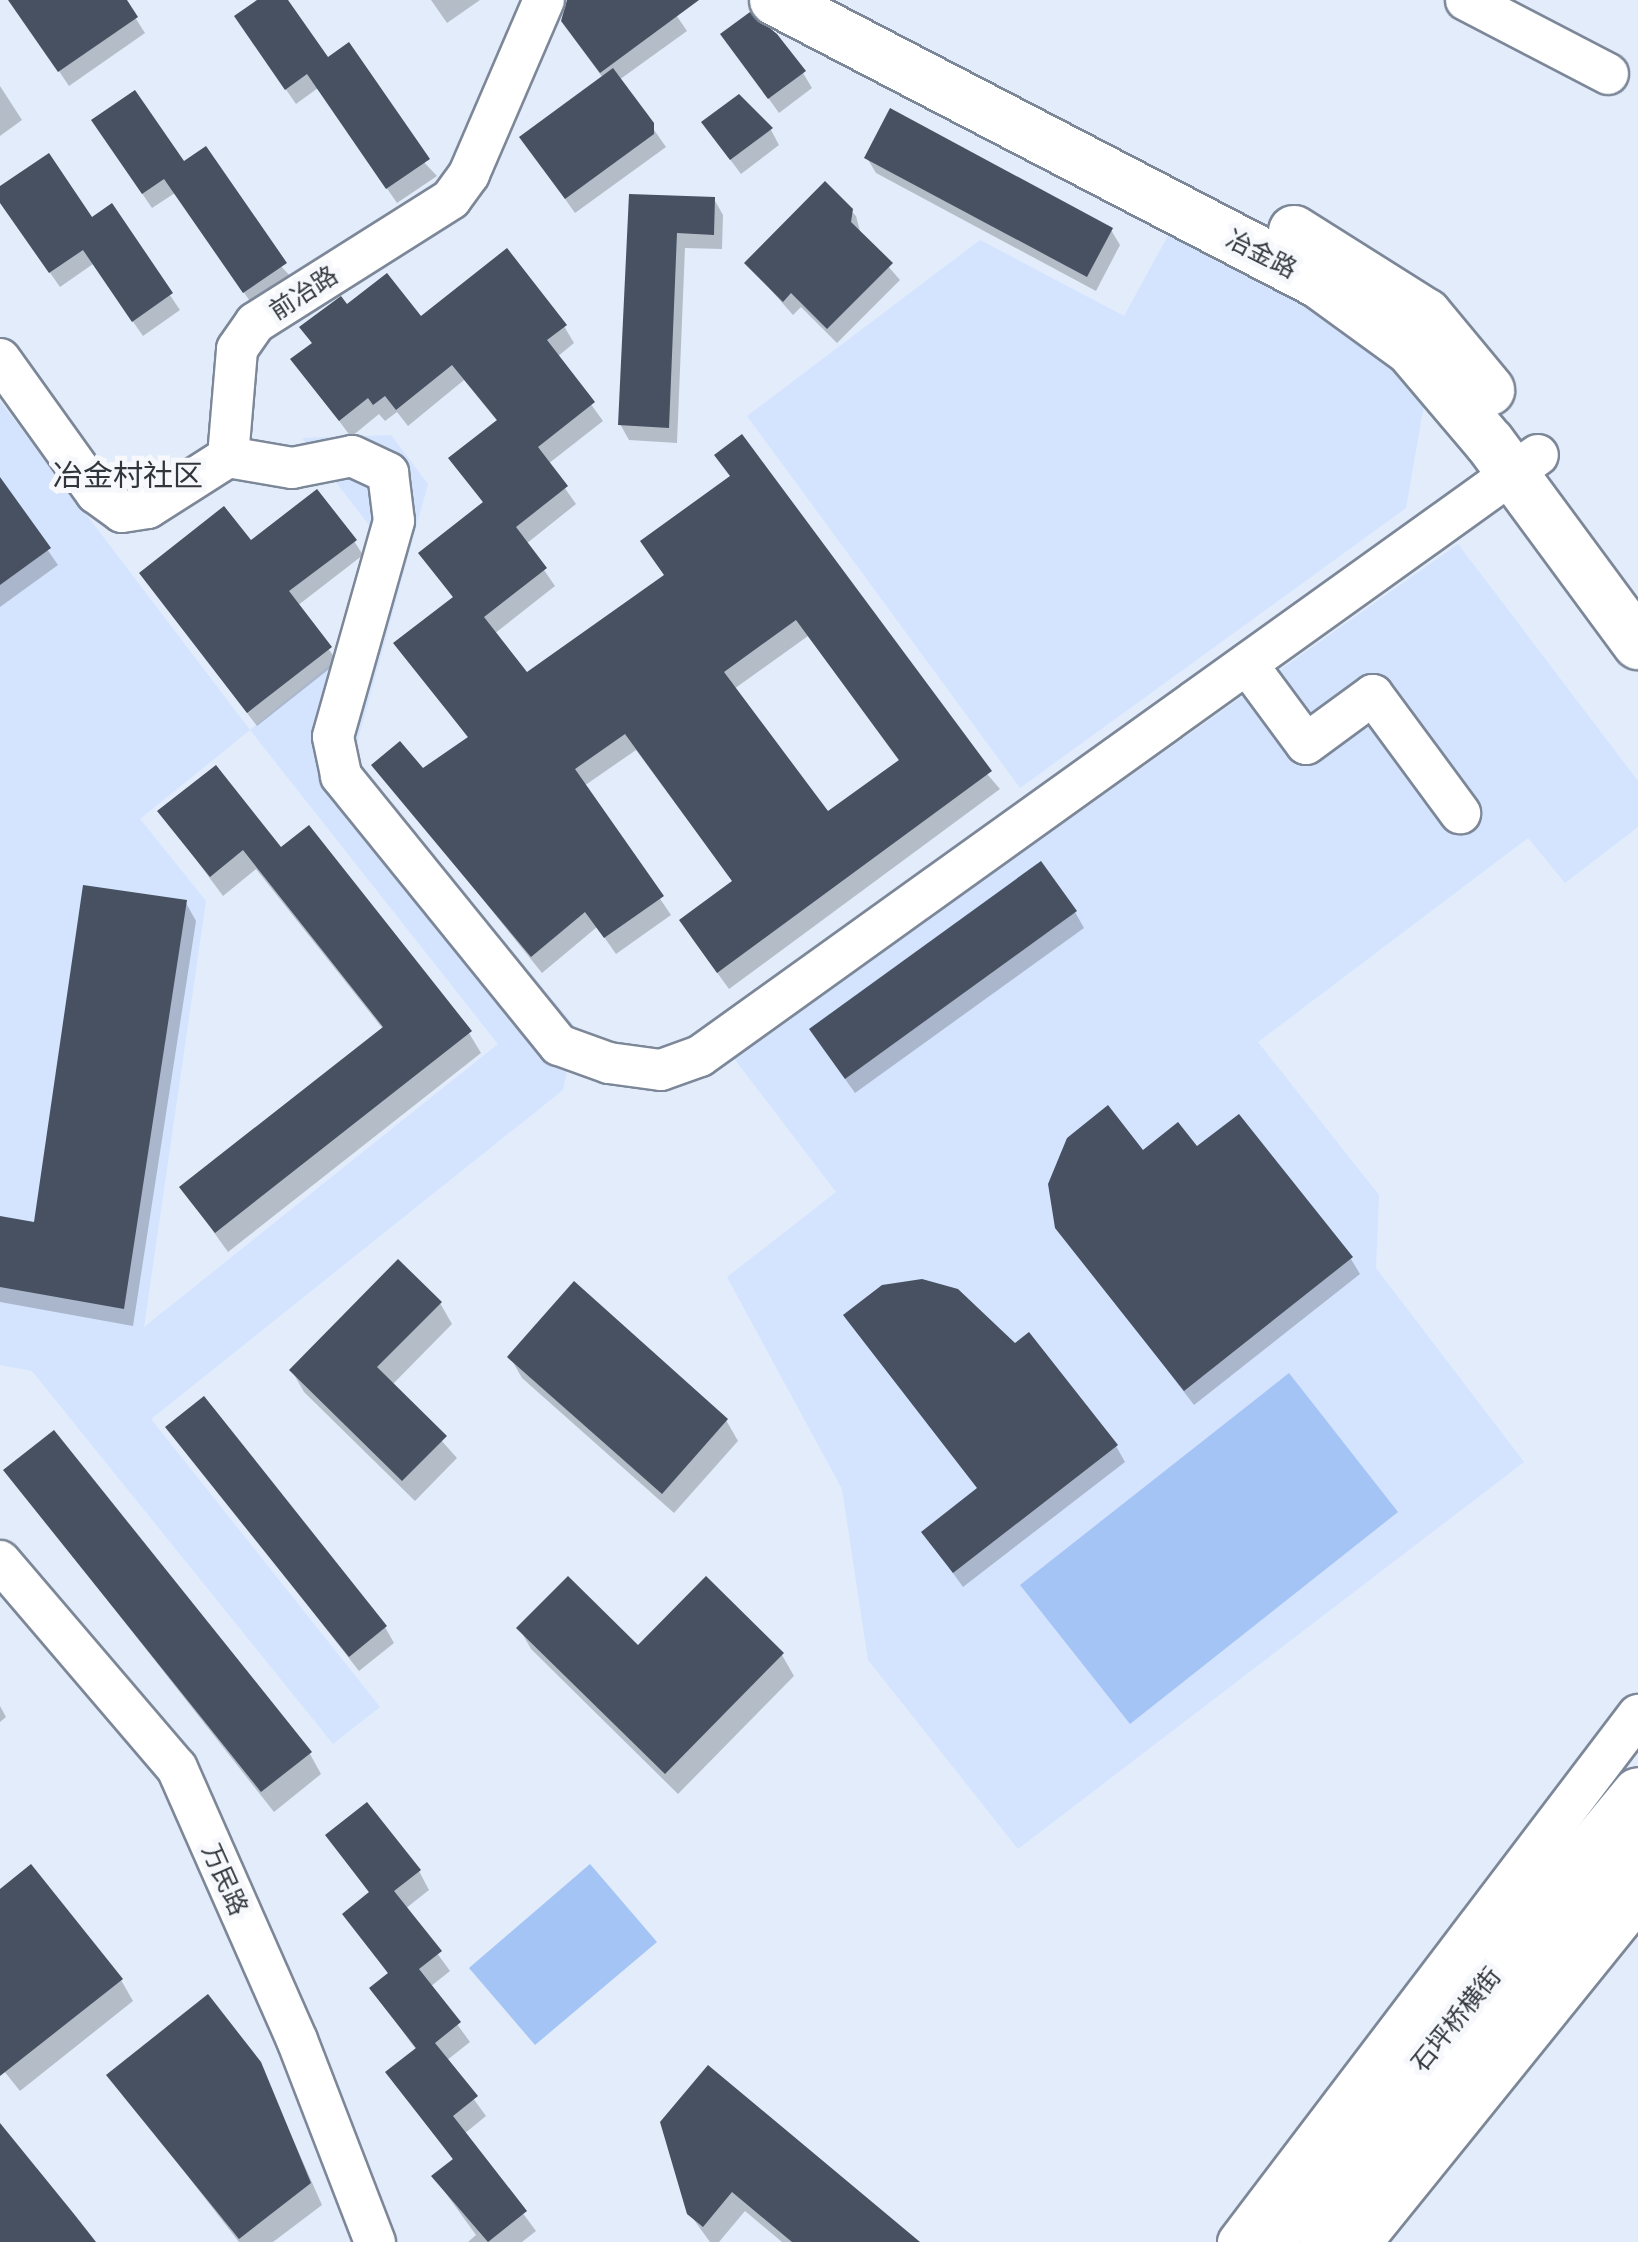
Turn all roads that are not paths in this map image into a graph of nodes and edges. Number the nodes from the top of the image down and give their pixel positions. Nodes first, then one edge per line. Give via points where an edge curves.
1 (544, 0) edge
2 (776, 0) edge
3 (851, 0) edge
4 (1466, 0) edge
5 (1608, 74) dead end
6 (0, 359) edge
7 (228, 457) junction
8 (1525, 464) junction
9 (1638, 591) edge
10 (1638, 644) edge
11 (1247, 664) junction
12 (1460, 813) dead end
13 (0, 1561) edge
14 (1638, 1715) edge
15 (1638, 1792) edge
16 (1638, 1848) edge
17 (1638, 1900) edge
18 (375, 2242) edge
19 (1238, 2242) edge
20 (1267, 2242) edge
21 (1325, 2242) edge
22 (1362, 2242) edge

1 - 7 street, 前冶路 via 469,174 450,199 256,323 237,349
2 - 8 main road, 冶金路 via 1318,282 1411,350
3 - 8 main road, 冶金路 via 1334,252 1426,314
4 - 5 street
6 - 7 street via 96,493 122,512 148,508
7 - 11 street via 292,468 352,456 388,473 394,520 333,737 341,776 559,1044 609,1063 661,1070 700,1056
8 - 9 main road, 冶金路
8 - 10 main road, 冶金路
8 - 11 street
11 - 12 street via 1306,744 1374,694
13 - 18 street, 万民路 via 177,1768 297,2040
14 - 19 street
15 - 20 main road, 石坪桥横街
16 - 21 main road, 石坪桥横街
17 - 22 street

